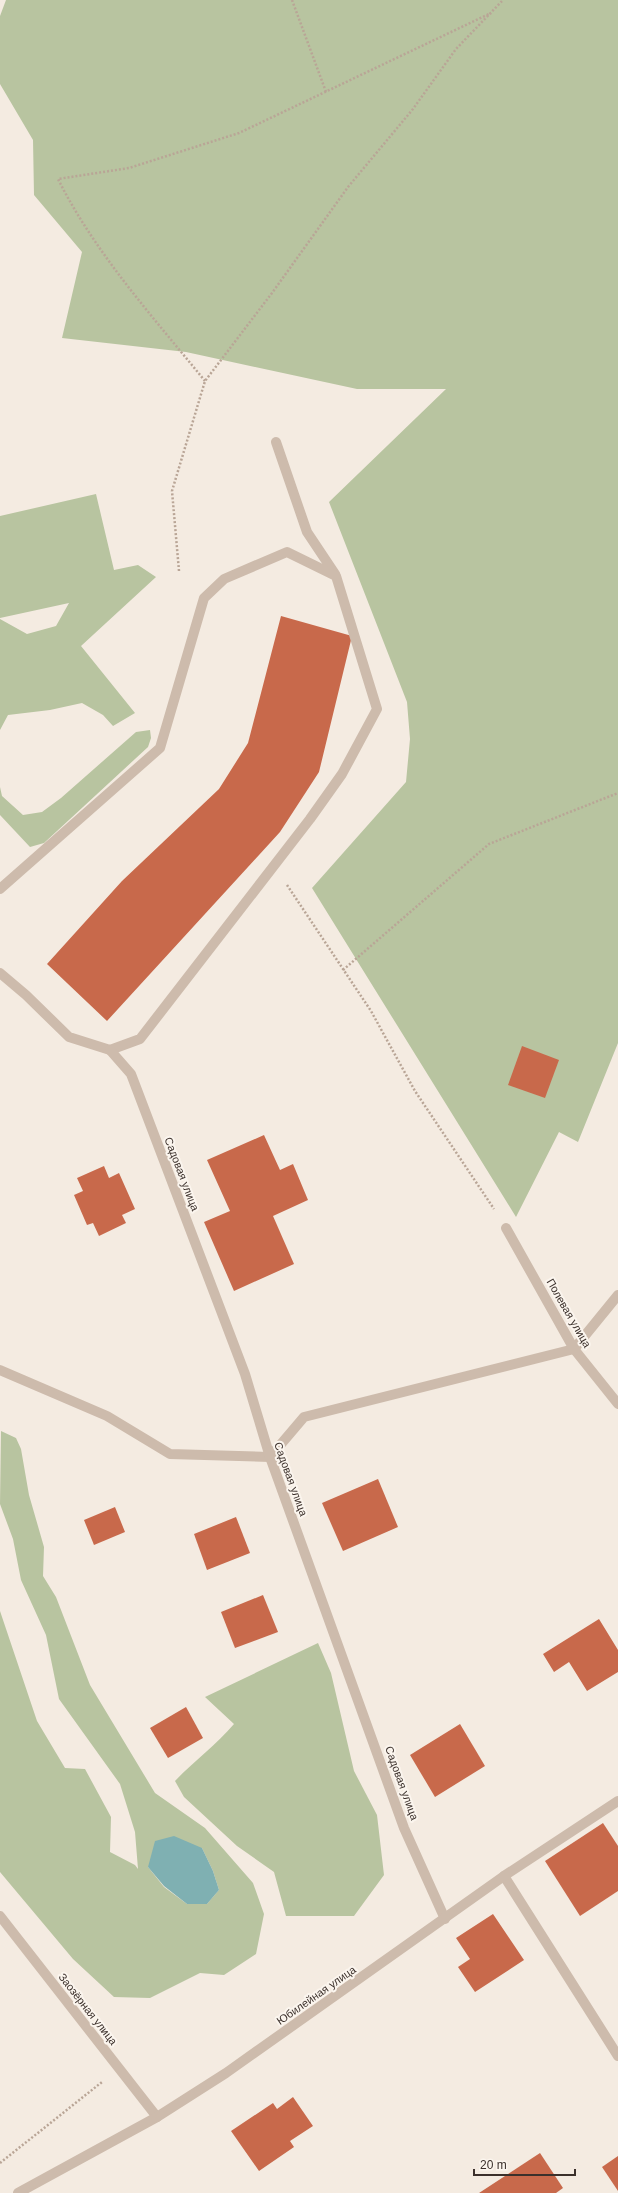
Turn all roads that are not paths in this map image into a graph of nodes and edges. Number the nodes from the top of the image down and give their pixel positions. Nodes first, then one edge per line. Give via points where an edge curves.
1 (276, 442) dead end
2 (336, 576) junction
3 (0, 889) edge
4 (0, 973) edge
5 (110, 1050) junction
6 (506, 1228) road end
7 (618, 1295) edge
8 (574, 1348) junction
9 (0, 1370) edge
10 (618, 1404) edge
11 (270, 1457) junction
12 (618, 1801) edge
13 (504, 1876) junction
14 (0, 1916) edge
15 (445, 1919) junction
16 (618, 2056) edge
17 (157, 2117) junction
18 (18, 2193) edge

1 - 2 street via 307,532
2 - 3 street via 287,552 224,579 204,598 160,748
2 - 5 street via 377,709 342,774 310,819 140,1039
4 - 5 street via 69,1037
5 - 11 street, Садовая улица via 131,1074 245,1374
6 - 8 street, Полевая улица
7 - 8 street
8 - 10 street, Полевая улица
8 - 11 street via 304,1417
9 - 11 street via 107,1416 170,1454
11 - 15 street, Садовая улица via 404,1828
12 - 13 street, Юбилейная улица
13 - 15 street, Юбилейная улица
13 - 16 street
14 - 17 street, Заозёрная улица
15 - 17 street, Юбилейная улица via 226,2074
17 - 18 street, Юбилейная улица

